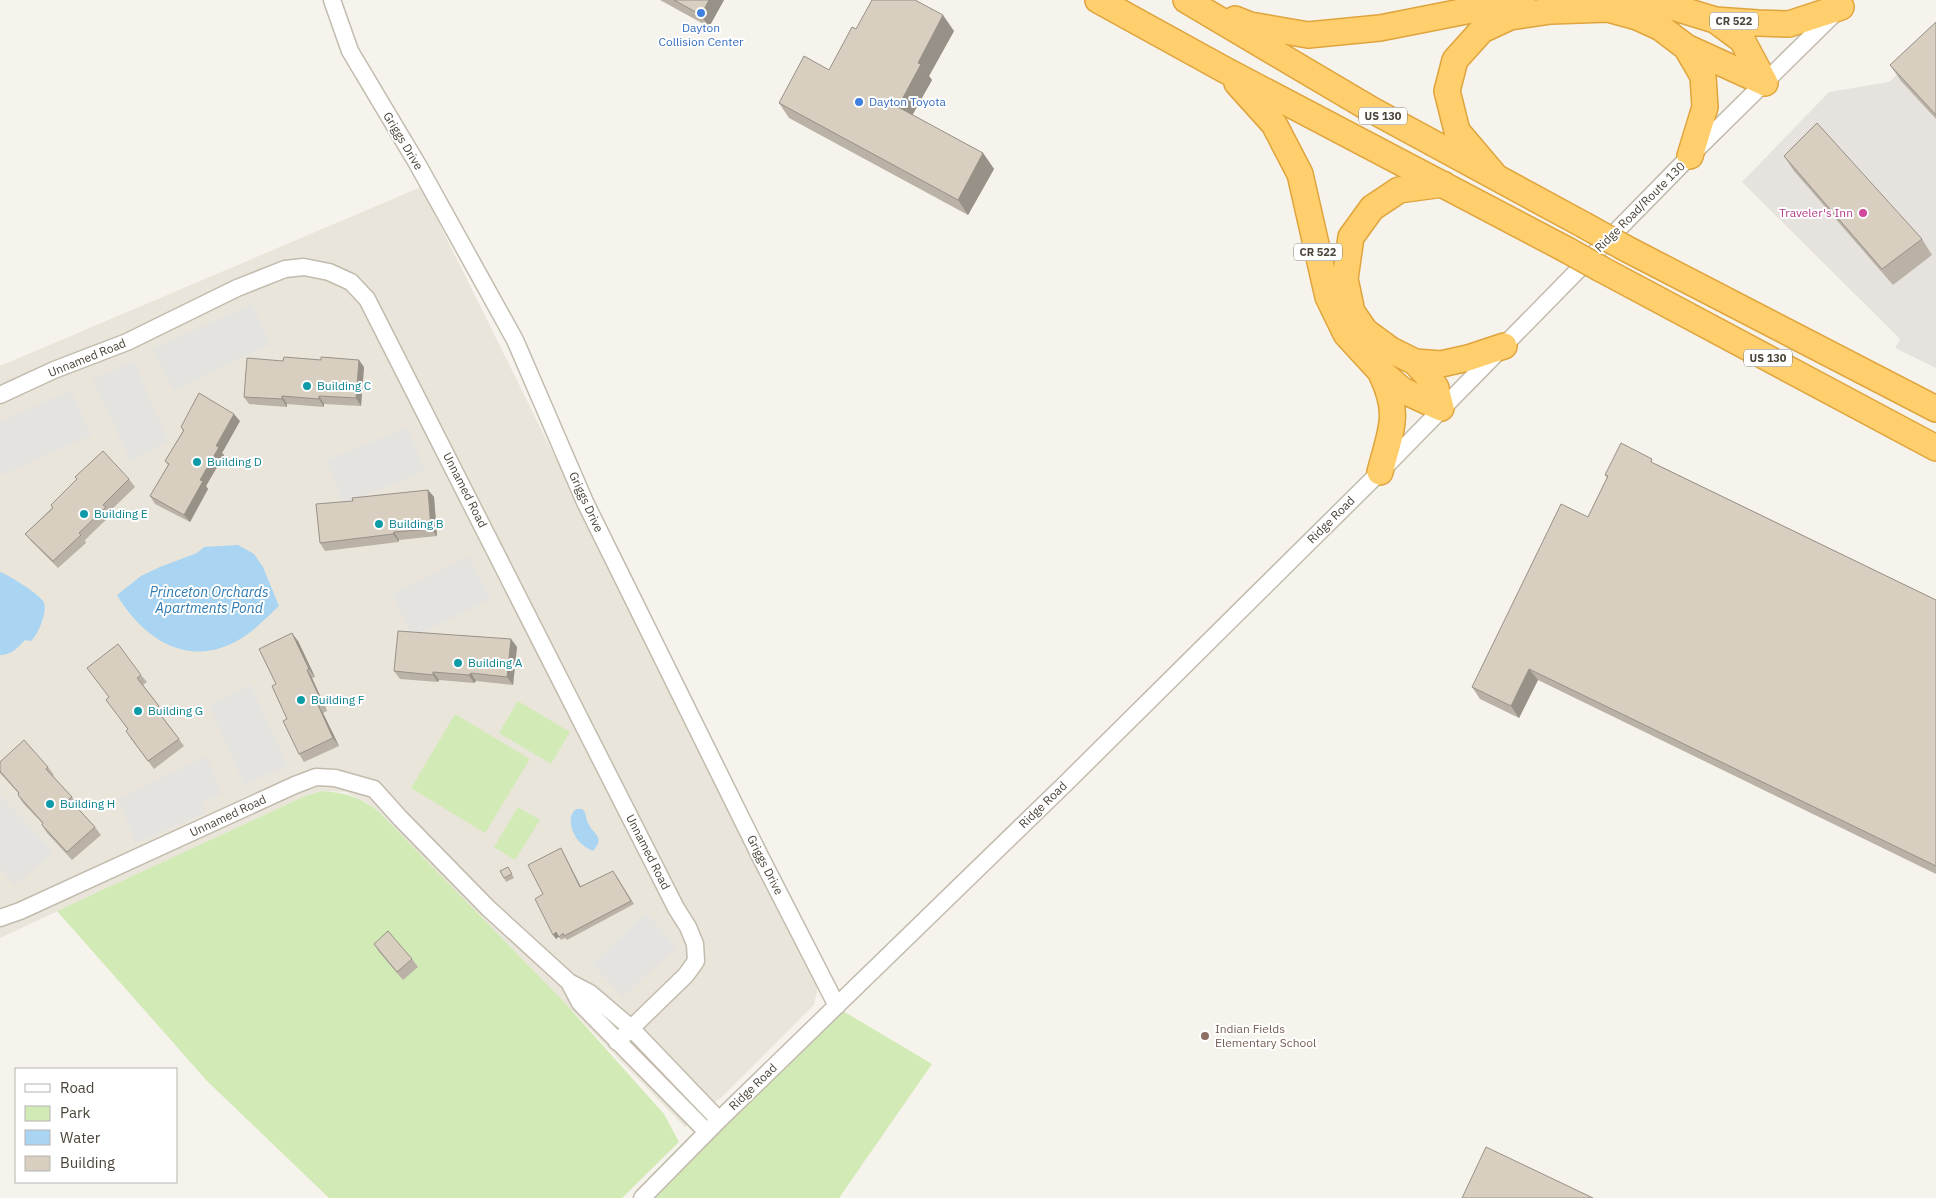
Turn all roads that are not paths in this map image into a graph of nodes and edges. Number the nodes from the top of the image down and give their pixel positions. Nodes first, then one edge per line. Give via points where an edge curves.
1 (332, 0) edge
2 (1098, 0) edge
3 (1186, 0) edge
4 (1191, 0) edge
5 (1522, 0) edge
6 (1628, 0) edge
7 (1845, 4) edge
8 (1715, 20) junction
9 (1686, 46) junction
10 (1225, 70) junction
11 (1765, 84) junction
12 (1690, 156) junction
13 (1496, 177) junction
14 (1443, 184) junction
15 (1504, 346) junction
16 (1415, 362) junction
17 (1380, 371) junction
18 (0, 395) edge
19 (1441, 408) junction
20 (1936, 409) edge
21 (1936, 448) edge
22 (1380, 472) junction
23 (0, 918) edge
24 (569, 982) junction
25 (837, 1006) junction
26 (631, 1028) junction
27 (617, 1042) junction
28 (719, 1120) junction
29 (707, 1132) junction
30 (642, 1198) edge

1 - 25 street, Griggs Drive via 350,51 418,165 515,340 584,502
2 - 10 highway, US 130
3 - 13 highway, US 130 via 1372,110
4 - 5 highway via 1250,25 1308,35 1380,28
6 - 8 highway, CR 522 via 1676,8
7 - 8 highway, CR 522 via 1790,24
7 - 11 street, Ridge Road/Route 130 / CR 522
8 - 11 highway via 1742,40
9 - 11 highway
9 - 12 highway via 1704,76 1705,107
9 - 13 highway via 1661,28 1608,9 1551,11 1510,17 1482,30 1455,60 1447,91 1456,131
10 - 14 highway, US 130
10 - 17 highway, CR 522 via 1274,124 1300,174 1328,297 1346,334
11 - 12 street, Ridge Road/Route 130 / CR 522
12 - 15 street, Ridge Road/Route 130 / CR 522
13 - 20 highway, US 130, bridge via 1625,248
14 - 16 highway via 1399,190 1372,208 1351,237 1345,279 1352,312 1365,331 1390,350
14 - 21 highway, US 130, bridge
15 - 16 highway via 1442,364
15 - 19 street, Ridge Road/Route 130 / CR 522
16 - 19 highway via 1436,388
17 - 19 highway, CR 522 via 1402,390
17 - 22 highway via 1391,393 1394,421
18 - 26 street, Unnamed Road via 127,342 237,288 285,269 314,268 351,282 367,299 695,944 696,961 686,975
19 - 22 street, Ridge Road
22 - 25 street, Ridge Road
23 - 24 street, Unnamed Road via 295,785 316,777 336,778 374,789 488,908
24 - 26 street, Unnamed Road via 590,993
24 - 27 street, Unnamed Road via 580,1004
25 - 28 street, Ridge Road
26 - 27 street, Unnamed Road
26 - 28 street, Unnamed Road
27 - 29 street, Unnamed Road
28 - 29 street, Ridge Road
29 - 30 street, Ridge Road

